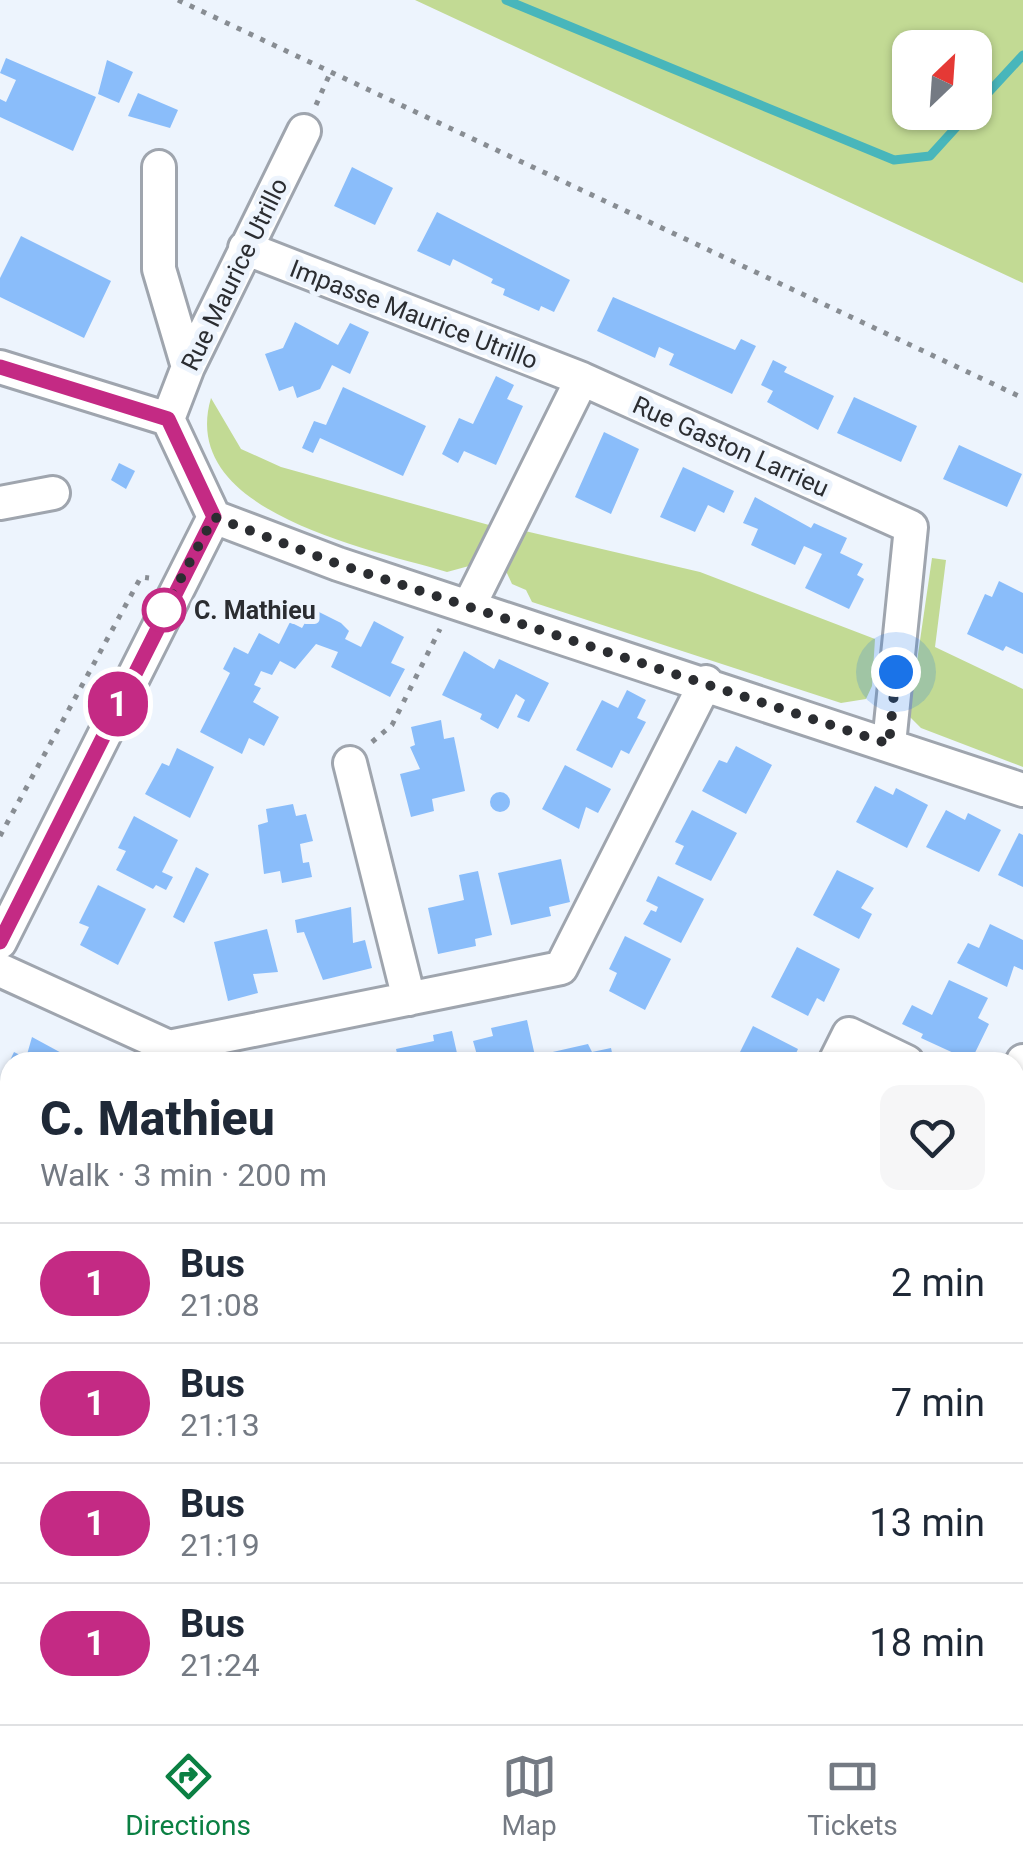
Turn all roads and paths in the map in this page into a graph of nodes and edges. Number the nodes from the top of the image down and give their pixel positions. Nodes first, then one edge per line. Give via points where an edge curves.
1 (178, 0) edge
2 (304, 130) dead end
3 (159, 167) dead end
4 (246, 248) junction
5 (0, 366) edge
6 (188, 367) junction
7 (582, 378) junction
8 (1023, 398) edge
9 (168, 419) junction
10 (53, 494) dead end
11 (0, 502) edge
12 (214, 517) junction
13 (178, 583) junction
14 (462, 602) junction
15 (706, 682) junction
16 (889, 744) junction
17 (360, 754) joint
18 (1023, 790) edge
19 (0, 836) edge
20 (0, 942) edge
21 (0, 970) edge
22 (409, 999) junction
23 (840, 1052) edge
24 (886, 1052) edge

1 - 8 path
2 - 4 street, Rue Maurice Utrillo
3 - 6 street via 159,269
4 - 6 street, Rue Maurice Utrillo
4 - 7 street, Impasse Maurice Utrillo
5 - 9 street
6 - 9 street, Rue Maurice Utrillo
7 - 14 street
7 - 16 street, Rue Gaston Larrieu via 911,527
9 - 12 street
10 - 11 street
12 - 13 street
12 - 14 street
13 - 19 path via 142,577
13 - 20 street
14 - 15 street
14 - 17 path via 392,724
15 - 16 street
15 - 22 street via 561,968
16 - 18 street
17 - 22 street
21 - 22 street via 169,1047
23 - 24 street via 849,1034

